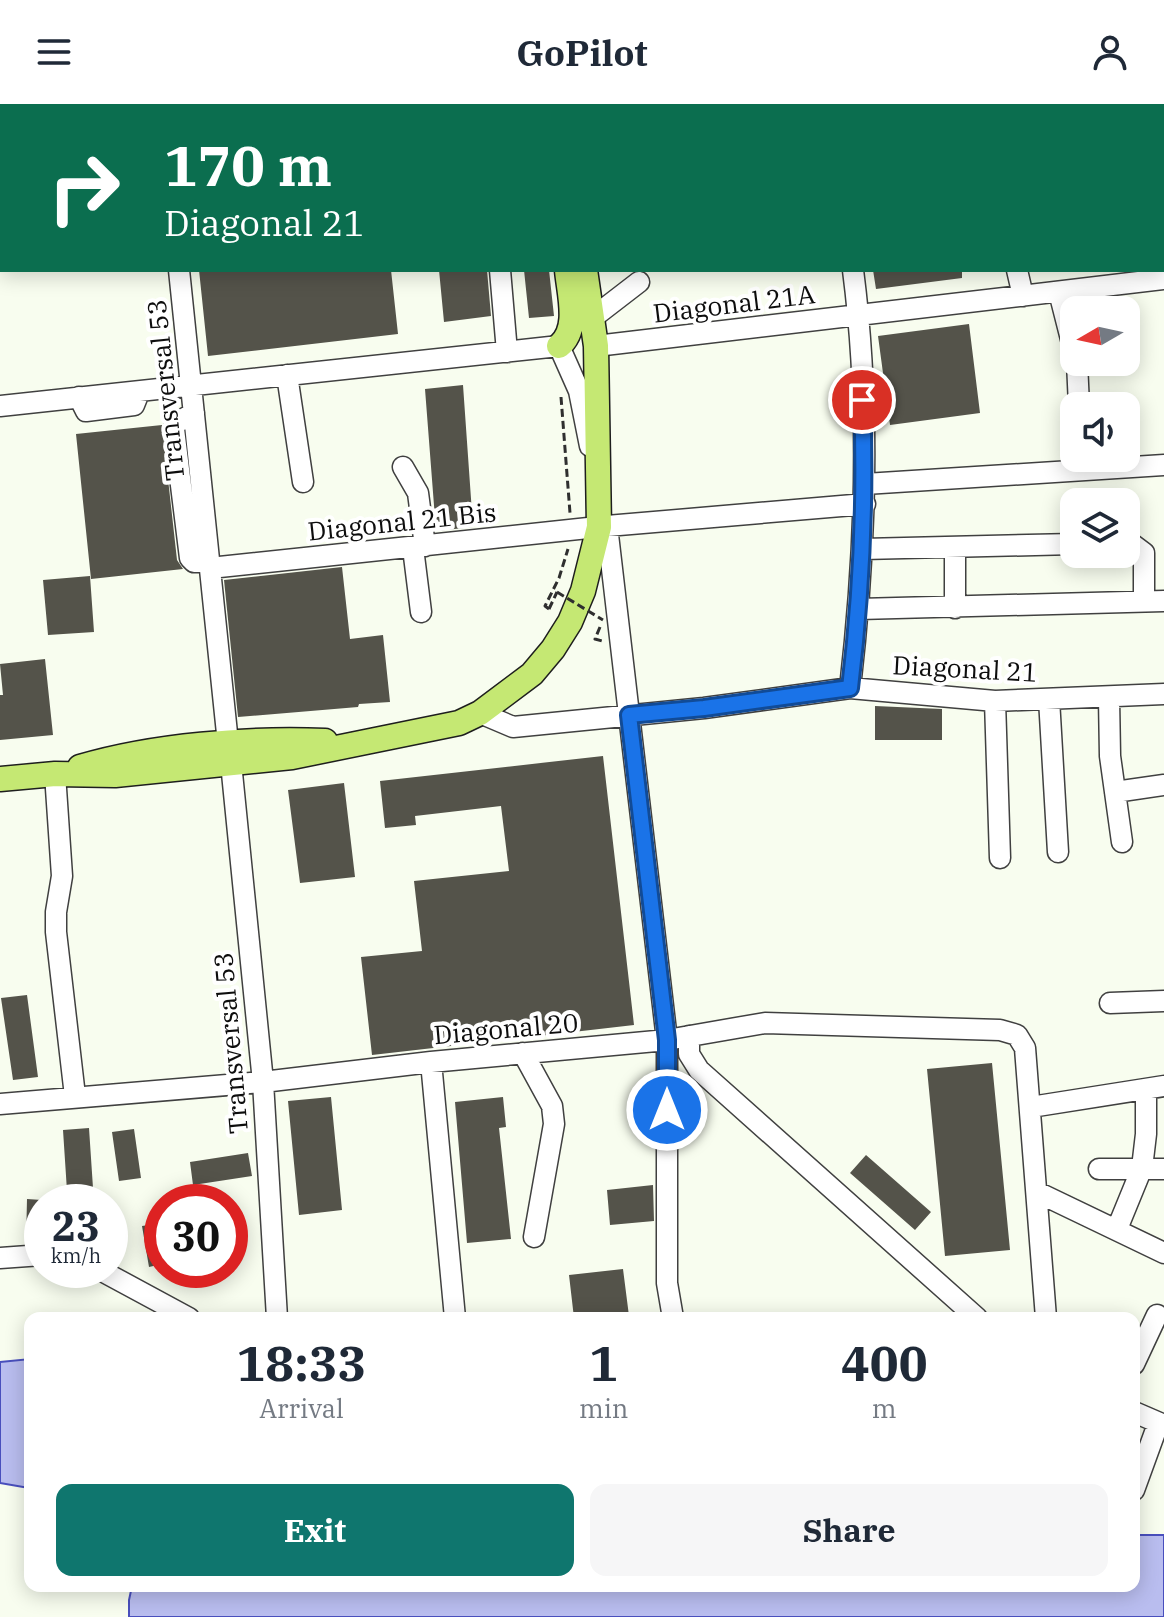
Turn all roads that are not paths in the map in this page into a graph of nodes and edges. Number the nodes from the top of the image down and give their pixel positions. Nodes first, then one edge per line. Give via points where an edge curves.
1 (179, 272) edge
2 (500, 272) edge
3 (567, 272) edge
4 (585, 272) edge
5 (853, 272) edge
6 (1017, 272) edge
7 (1164, 279) edge
8 (639, 282) dead end
9 (1059, 292) junction
10 (1023, 296) junction
11 (1060, 296) edge
12 (859, 315) junction
13 (591, 319) junction
14 (559, 346) junction
15 (596, 346) junction
16 (507, 352) junction
17 (287, 375) junction
18 (191, 386) junction
19 (0, 406) edge
20 (1164, 465) edge
21 (1140, 466) edge
22 (403, 467) dead end
23 (1060, 467) edge
24 (303, 482) dead end
25 (599, 493) junction
26 (865, 494) junction
27 (603, 526) junction
28 (1060, 544) edge
29 (419, 547) junction
30 (955, 547) junction
31 (863, 549) junction
32 (1140, 550) edge
33 (210, 565) junction
34 (1154, 601) edge
35 (955, 608) junction
36 (859, 609) junction
37 (421, 612) dead end
38 (850, 688) junction
39 (1164, 694) edge
40 (1109, 698) junction
41 (1049, 699) junction
42 (995, 701) junction
43 (480, 713) junction
44 (629, 715) junction
45 (230, 753) junction
46 (55, 774) junction
47 (0, 779) edge
48 (1164, 785) edge
49 (1115, 792) junction
50 (1122, 842) dead end
51 (1058, 852) dead end
52 (1000, 858) dead end
53 (1164, 1001) edge
54 (1110, 1003) dead end
55 (689, 1036) junction
56 (667, 1040) junction
57 (523, 1053) junction
58 (431, 1062) junction
59 (263, 1082) junction
60 (1155, 1088) edge
61 (75, 1096) junction
62 (0, 1104) edge
63 (1031, 1107) junction
64 (1155, 1134) edge
65 (1142, 1168) junction
66 (1099, 1169) dead end
67 (1164, 1169) edge
68 (1037, 1192) junction
69 (1117, 1229) junction
70 (534, 1237) dead end
71 (1164, 1253) edge
72 (24, 1256) edge
73 (0, 1258) edge
74 (128, 1285) edge
75 (178, 1312) edge
76 (277, 1312) edge
77 (454, 1312) edge
78 (672, 1312) edge
79 (970, 1312) edge
80 (1046, 1312) edge
81 (1157, 1315) dead end
82 (1140, 1351) edge
83 (1140, 1415) edge
84 (1161, 1424) edge
85 (1140, 1475) edge

1 - 18 street, Transversal 53
2 - 16 street
3 - 14 main road via 570,333
4 - 13 main road
5 - 12 street
6 - 10 street
7 - 9 street, Diagonal 21A
8 - 13 street
9 - 10 street, Diagonal 21A
9 - 11 street
10 - 12 street, Diagonal 21A
12 - 15 street, Diagonal 21A
12 - 26 street
13 - 15 main road
14 - 16 street
14 - 25 street via 579,391
15 - 25 main road
16 - 17 street
17 - 18 street
17 - 24 street
18 - 19 street
18 - 33 street, Transversal 53
20 - 21 street, Diagonal 21 Bis
22 - 29 street via 418,493
23 - 26 street, Diagonal 21 Bis
25 - 27 main road
26 - 27 street, Diagonal 21 Bis
26 - 31 street
27 - 29 street, Diagonal 21 Bis
27 - 43 main road via 583,591 553,649 532,674
27 - 44 street
28 - 30 street
29 - 33 street, Diagonal 21 Bis
29 - 37 street
30 - 31 street
30 - 35 street
31 - 36 street
32 - 34 street
33 - 45 street, Transversal 53
34 - 35 street
35 - 36 street
36 - 38 street
38 - 42 street, Diagonal 21
38 - 44 street, Diagonal 21
39 - 40 street, Diagonal 21
40 - 41 street, Diagonal 21
40 - 49 street
41 - 42 street, Diagonal 21
41 - 51 street
42 - 52 street
43 - 44 street, Diagonal 21 via 513,727
43 - 45 main road via 459,723 359,742 294,740
44 - 56 street
45 - 46 main road via 118,756
45 - 59 street, Transversal 53
46 - 47 main road
46 - 61 street via 62,876 56,932
48 - 49 street
49 - 50 street
53 - 54 street
55 - 56 street, Diagonal 20
55 - 63 street, Diagonal 20 via 765,1023 1000,1030 1017,1035 1025,1048
55 - 79 street via 689,1054 699,1070
56 - 57 street, Diagonal 20
56 - 78 street via 667,1283
57 - 58 street, Diagonal 20
57 - 70 street via 552,1106 554,1124
58 - 59 street, Diagonal 20
58 - 77 street
59 - 61 street, Diagonal 20
59 - 76 street, Transversal 53
60 - 63 street
60 - 64 street
61 - 62 street, Diagonal 20
63 - 68 street
64 - 65 street
65 - 66 street
65 - 67 street
65 - 69 street
68 - 69 street
68 - 80 street
69 - 71 street
72 - 73 street
74 - 75 street
81 - 82 street
83 - 84 street
84 - 85 street

